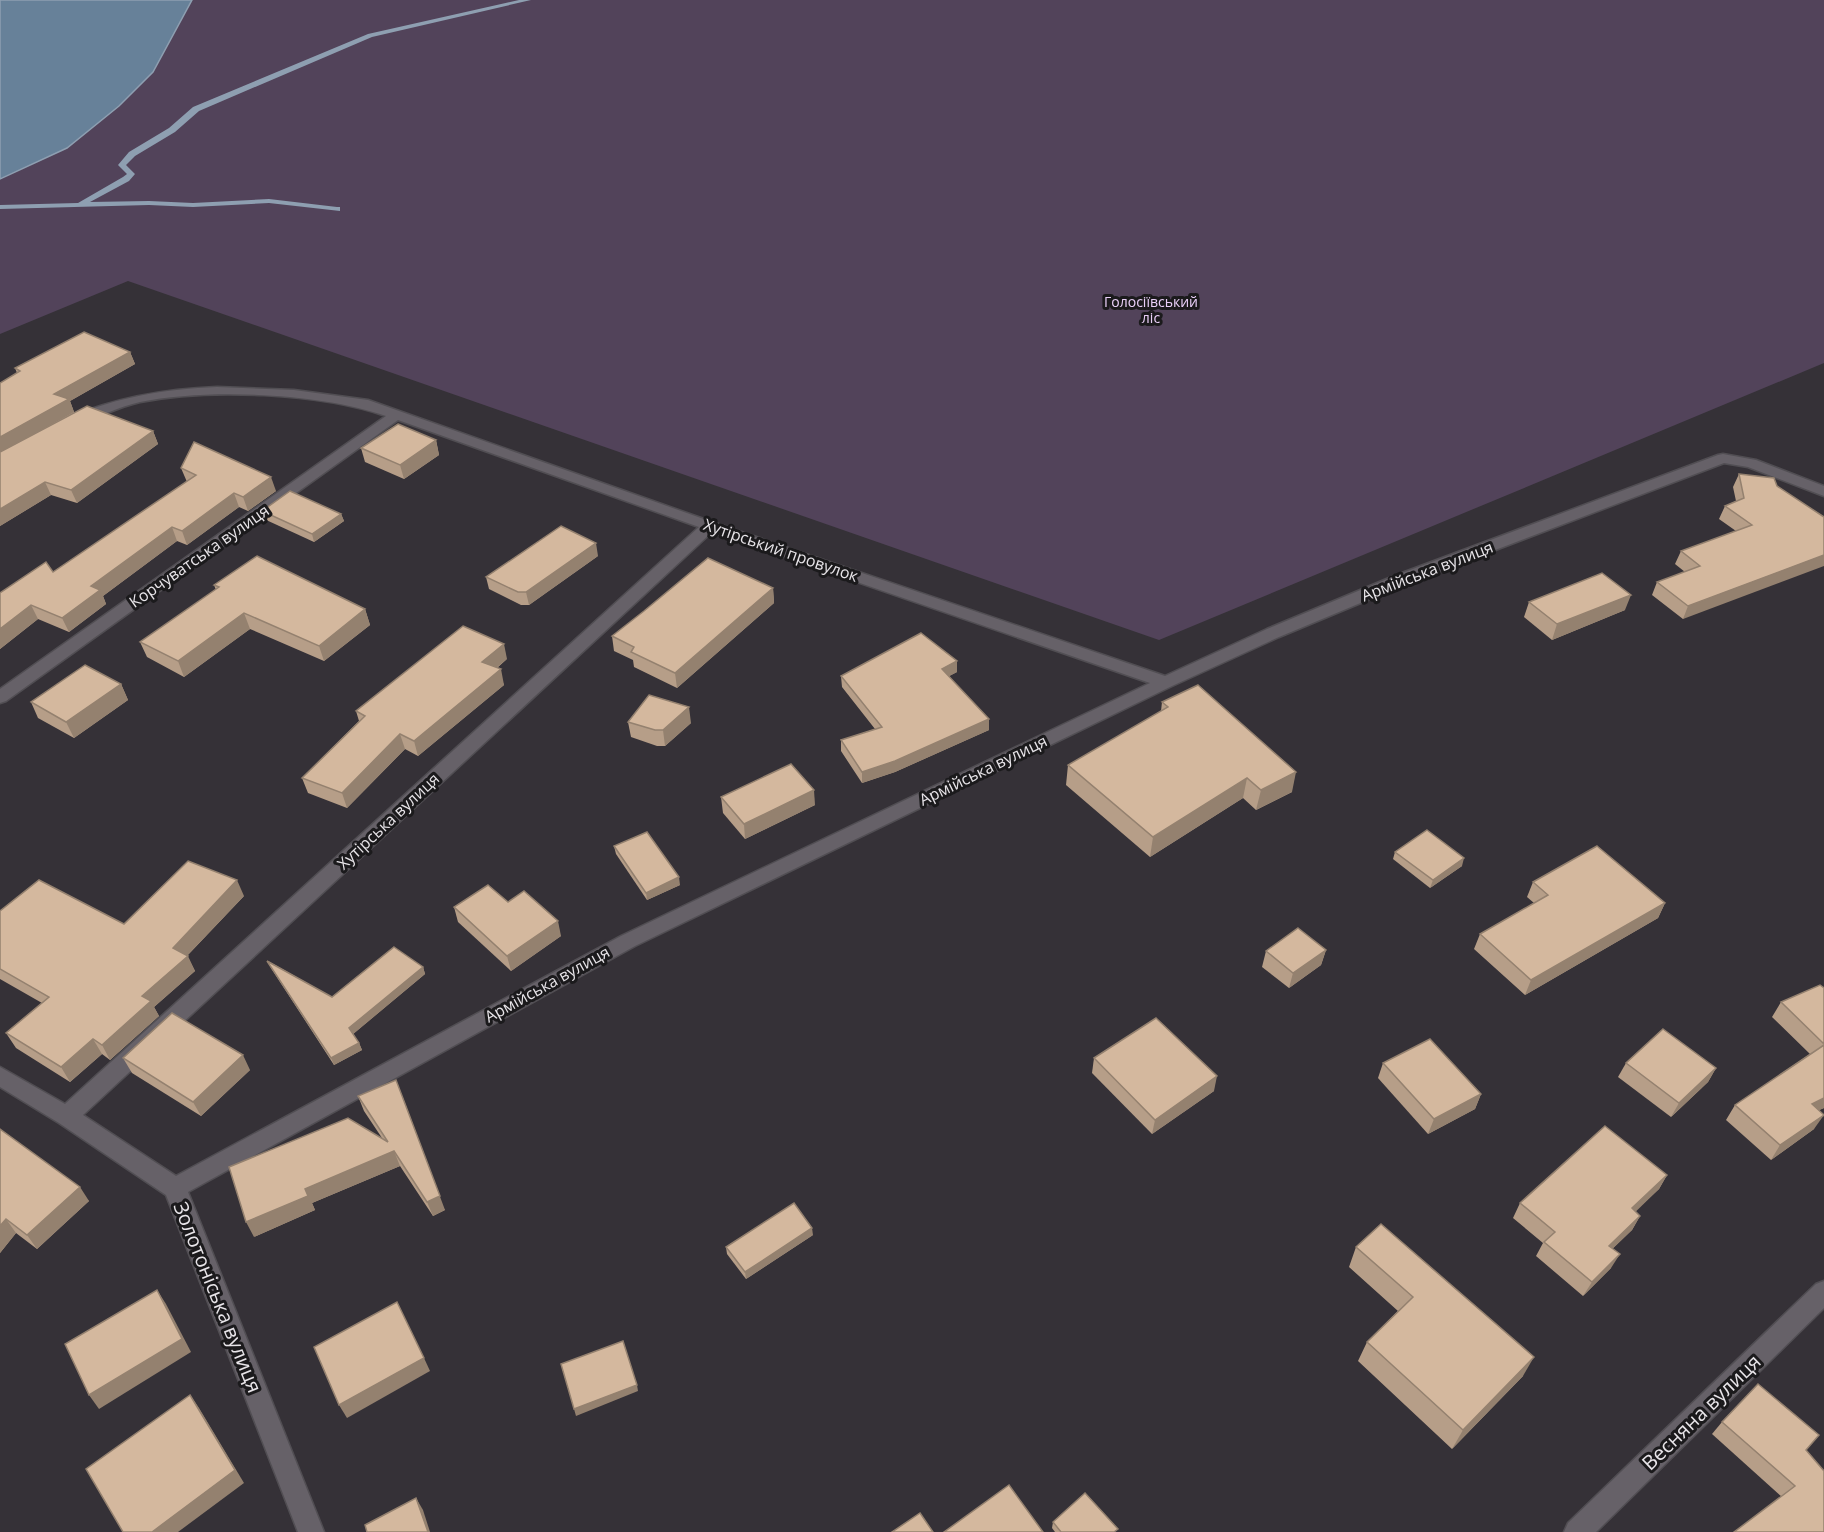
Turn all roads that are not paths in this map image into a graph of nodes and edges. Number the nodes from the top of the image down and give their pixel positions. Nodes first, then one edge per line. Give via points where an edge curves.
1 (398, 414) junction
2 (63, 427) edge
3 (1824, 491) edge
4 (710, 526) junction
5 (1166, 681) junction
6 (0, 697) edge
7 (0, 1076) edge
8 (67, 1116) junction
9 (175, 1188) junction
10 (1824, 1292) edge
11 (311, 1532) edge
12 (1577, 1532) edge

1 - 2 street via 363,403 314,396 249,392 167,394 94,410
1 - 4 street, Хутірський провулок
1 - 6 street, Корчуватська вулиця
3 - 5 street, Армійська вулиця via 1751,462 1723,458 1400,580
4 - 5 street, Хутірський провулок
4 - 8 street, Хутірська вулиця
5 - 9 street, Армійська вулиця via 628,940
7 - 8 street, Золотоніська вулиця
8 - 9 street, Золотоніська вулиця
9 - 11 street, Золотоніська вулиця
10 - 12 street, Весняна вулиця

